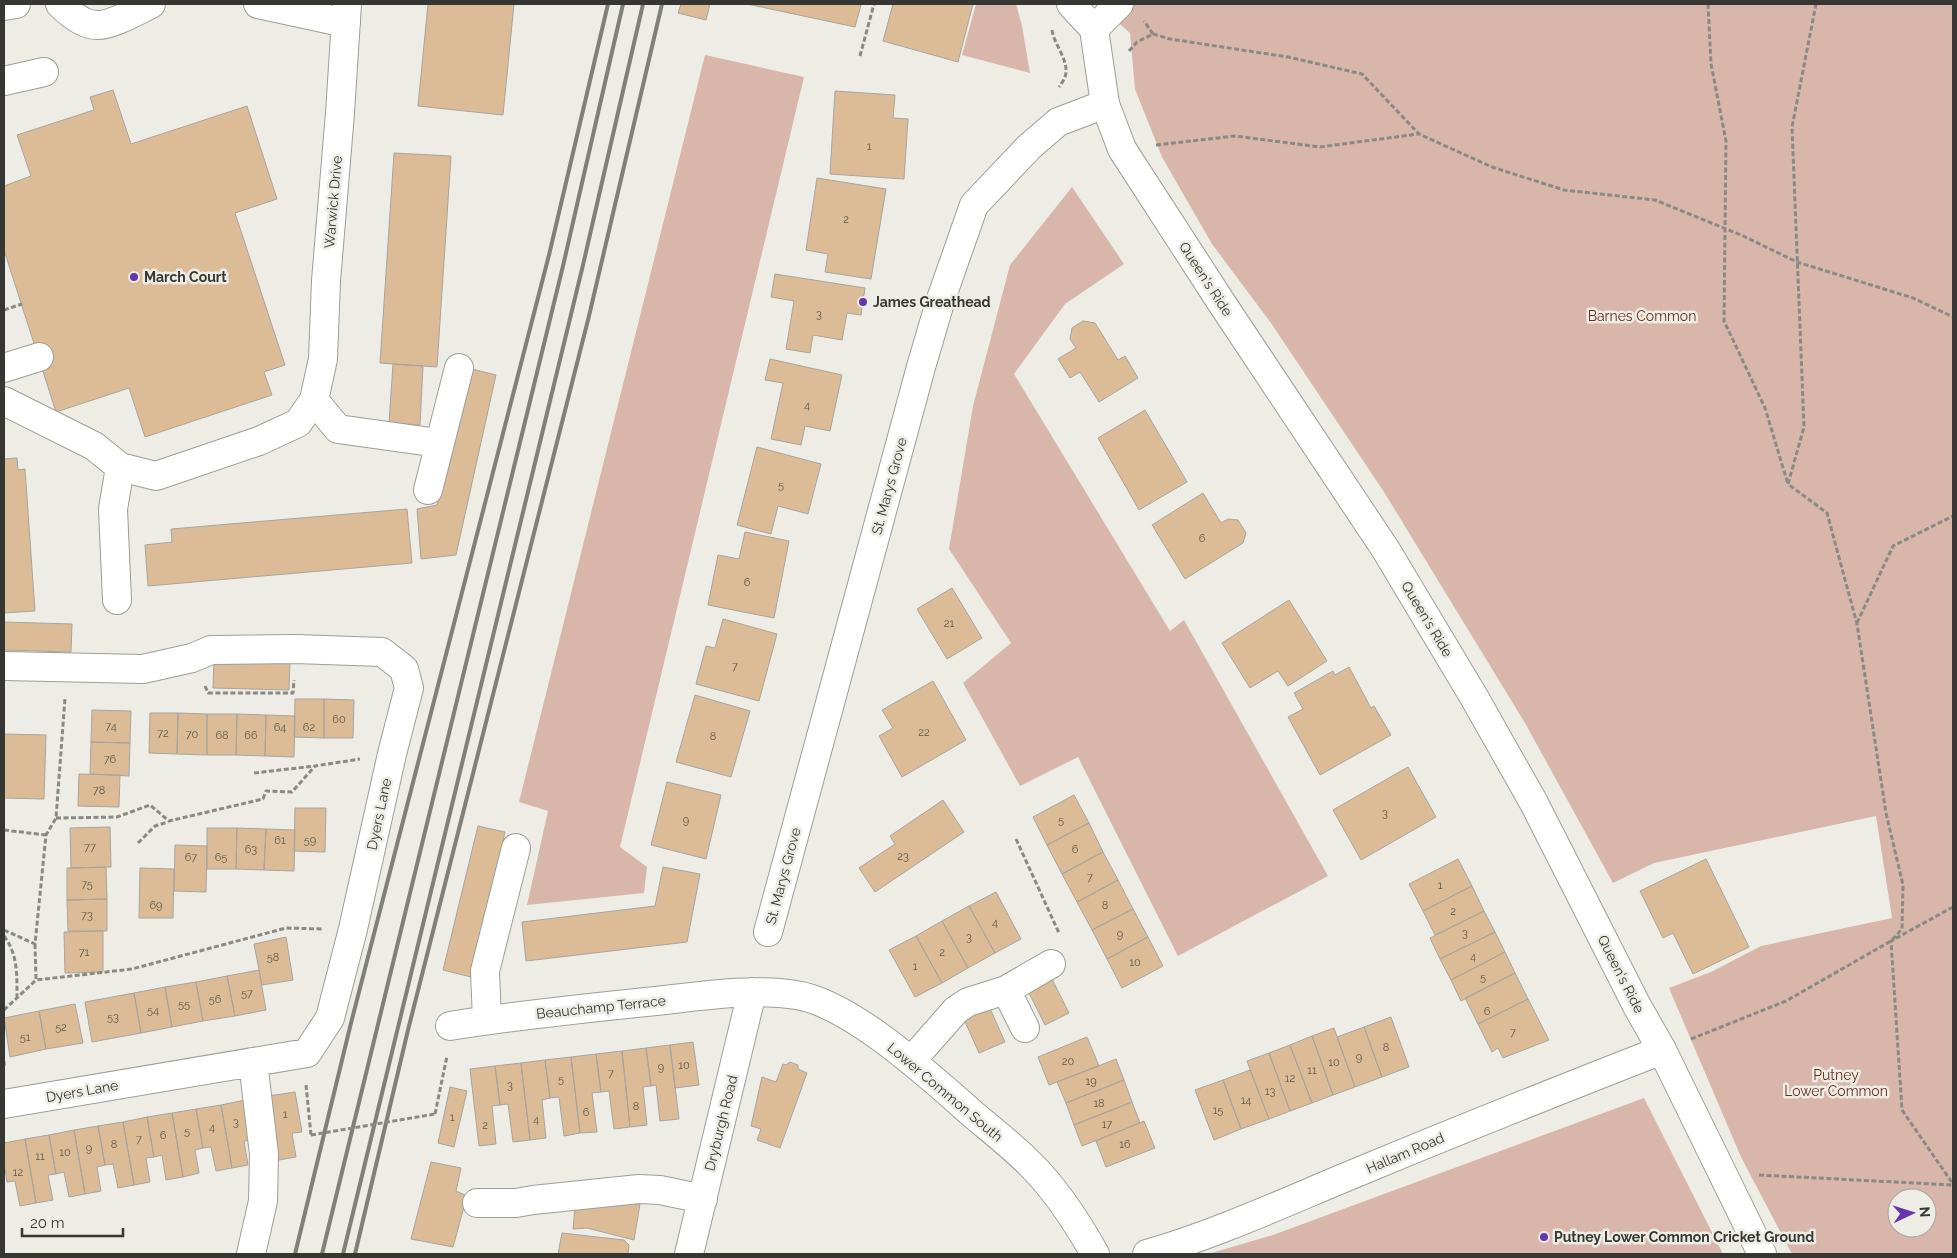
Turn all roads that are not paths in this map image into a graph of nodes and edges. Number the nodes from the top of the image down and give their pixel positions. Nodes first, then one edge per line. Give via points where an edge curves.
1 (16, 4) edge
2 (60, 4) edge
3 (151, 4) edge
4 (258, 4) edge
5 (1071, 4) edge
6 (1119, 4) edge
7 (4, 6) edge
8 (347, 13) edge
9 (1094, 29) junction
10 (44, 72) dead end
11 (4, 81) edge
12 (1105, 104) junction
13 (39, 356) dead end
14 (4, 368) edge
15 (459, 368) dead end
16 (314, 400) junction
17 (4, 401) edge
18 (438, 443) junction
19 (120, 466) junction
20 (428, 490) dead end
21 (118, 600) dead end
22 (4, 666) edge
23 (516, 848) dead end
24 (768, 932) dead end
25 (1051, 964) dead end
26 (1006, 990) junction
27 (752, 992) junction
28 (487, 1020) junction
29 (450, 1026) dead end
30 (1025, 1028) dead end
31 (1662, 1050) junction
32 (911, 1061) junction
33 (253, 1062) junction
34 (4, 1104) edge
35 (702, 1199) junction
36 (477, 1203) dead end
37 (251, 1254) edge
38 (689, 1254) edge
39 (1096, 1254) edge
40 (1148, 1254) edge
41 (1762, 1254) edge

1 - 7 street
2 - 3 street via 72,16 96,25 126,17
4 - 8 street
5 - 9 street
6 - 9 street
8 - 16 street, Warwick Drive via 322,359
9 - 12 street, Queen's Ride
10 - 11 street
12 - 24 street, St. Marys Grove via 1058,122 1029,146 974,205 921,367
12 - 31 street, Queen's Ride via 1122,148 1386,550 1474,697 1534,803
13 - 14 street
15 - 18 street
16 - 18 street via 338,429
16 - 19 street, Warwick Drive via 298,423 259,441 156,476
17 - 19 street, Warwick Drive via 94,446
18 - 20 street
19 - 21 street via 113,509
22 - 33 street, Dyers Lane via 143,669 192,658 211,650 295,649 382,652 404,669 409,688 330,1018 307,1053
23 - 28 street via 485,971
25 - 26 street
26 - 30 street
26 - 32 street via 968,1002 956,1010
27 - 28 street, Beauchamp Terrace
27 - 32 street, Lower Common South via 797,995 829,1006
27 - 35 street, Dryburgh Road
28 - 29 street, Beauchamp Terrace
31 - 40 street, Hallam Road via 1272,1208
31 - 41 street, Queen's Ride
32 - 39 street, Lower Common South via 1030,1164 1076,1219
33 - 34 street, Dyers Lane
33 - 37 street via 264,1154 263,1201
35 - 36 street via 639,1189 516,1204
35 - 38 street, Dryburgh Road

